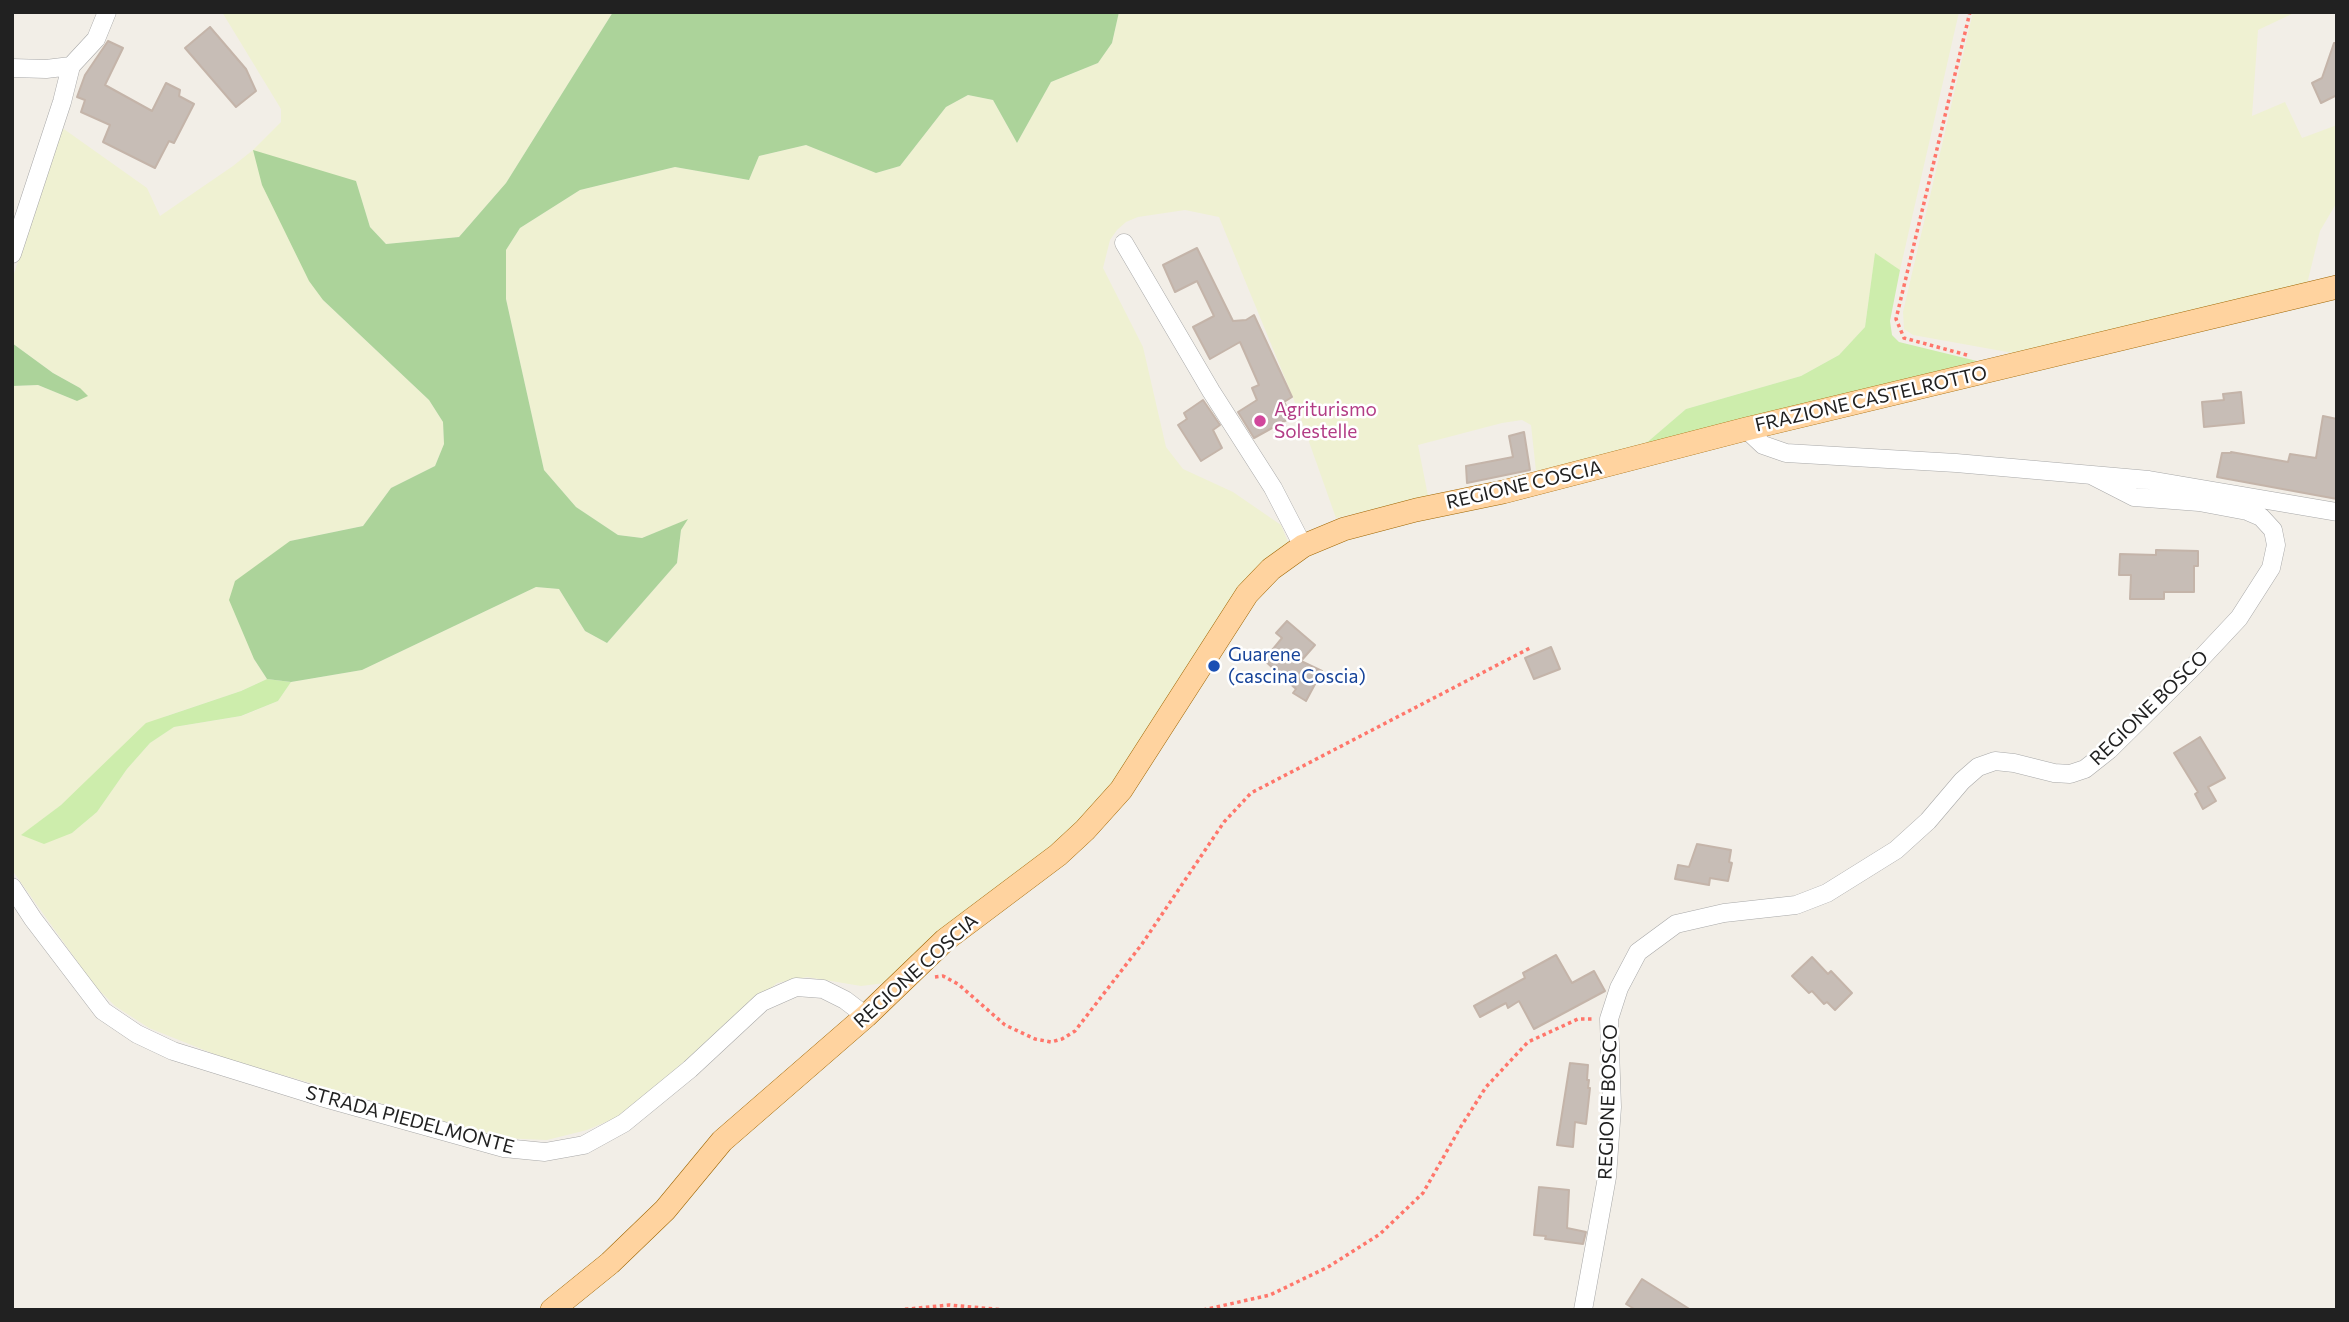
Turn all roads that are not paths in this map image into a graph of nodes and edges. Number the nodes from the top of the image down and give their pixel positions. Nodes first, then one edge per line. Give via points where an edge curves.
1 (107, 12) edge
2 (71, 66) junction
3 (12, 68) edge
4 (1124, 243) dead end
5 (12, 254) edge
6 (2337, 287) edge
7 (1746, 429) junction
8 (2091, 475) junction
9 (2337, 512) edge
10 (1303, 546) junction
11 (12, 887) edge
12 (866, 1016) junction
13 (552, 1310) edge
14 (1583, 1310) edge

1 - 2 street via 96,39
2 - 3 street
2 - 5 street
4 - 10 street via 1273,488
6 - 7 main road, FRAZIONE CASTELROTTO
7 - 8 street, FRAZIONE CASTELROTTO via 1763,445 1786,453
7 - 10 main road, REGIONE COSCIA via 1344,528
8 - 9 street, FRAZIONE CASTELROTTO via 2149,480
8 - 14 street, REGIONE BOSCO via 2134,497 2199,502 2261,517 2273,530 2276,545 2271,568 2239,618 2085,769 2054,773 1995,761 1978,767 1896,850 1827,893 1796,905 1676,924 1638,952 1609,1019 1612,1107 1607,1177
10 - 12 main road, REGIONE COSCIA via 1247,594 1121,790 1085,830 946,940
11 - 12 street, STRADA PIEDELMONTE via 103,1011 137,1034 173,1051 321,1097 504,1148 545,1152 584,1145 624,1123 762,1002 796,987 823,989
12 - 13 main road, REGIONE COSCIA via 722,1140 665,1210

